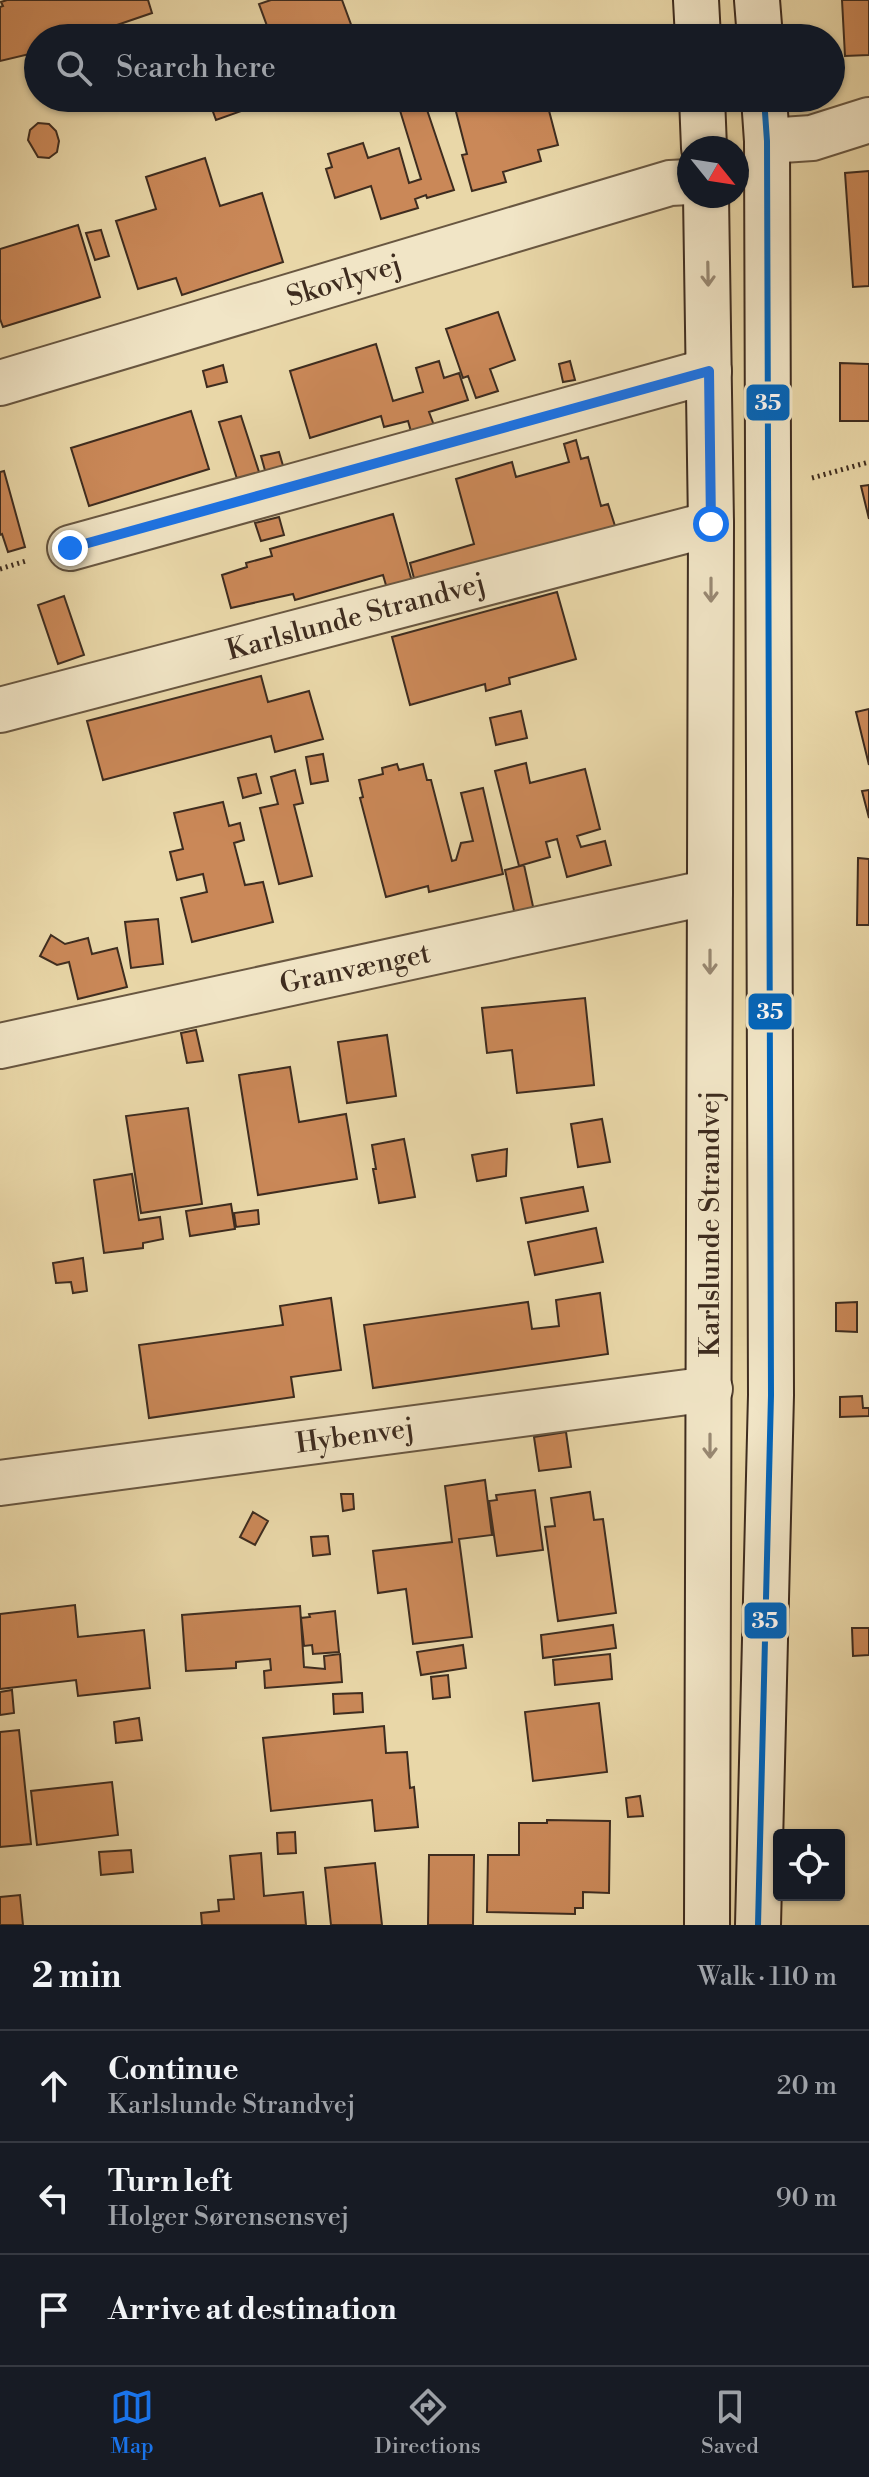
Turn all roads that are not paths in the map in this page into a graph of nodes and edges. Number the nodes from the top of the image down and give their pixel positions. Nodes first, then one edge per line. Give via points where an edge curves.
1 (696, 0) edge
2 (757, 0) edge
3 (697, 24) edge
4 (759, 24) edge
5 (703, 112) edge
6 (765, 112) edge
7 (869, 120) edge
8 (704, 136) edge
9 (767, 141) junction
10 (677, 183) edge
11 (706, 208) edge
12 (709, 371) junction
13 (0, 383) edge
14 (711, 524) junction
15 (70, 548) dead end
16 (0, 710) edge
17 (710, 892) junction
18 (0, 1046) edge
19 (710, 1389) junction
20 (0, 1483) edge
21 (707, 1925) edge
22 (758, 1925) edge

1 - 3 main road
2 - 4 main road
5 - 8 main road
6 - 9 main road
7 - 9 main road via 812,138
9 - 22 main road via 771,1395
10 - 13 main road, Skovlyvej
11 -> 12 main road, Karlslunde Strandvej
12 - 14 main road, Karlslunde Strandvej
12 - 15 main road
14 - 16 main road, Karlslunde Strandvej
14 -> 17 main road, Karlslunde Strandvej
17 - 18 main road, Granvænget
17 -> 19 main road, Karlslunde Strandvej
19 - 20 main road, Hybenvej
19 -> 21 main road, Karlslunde Strandvej

